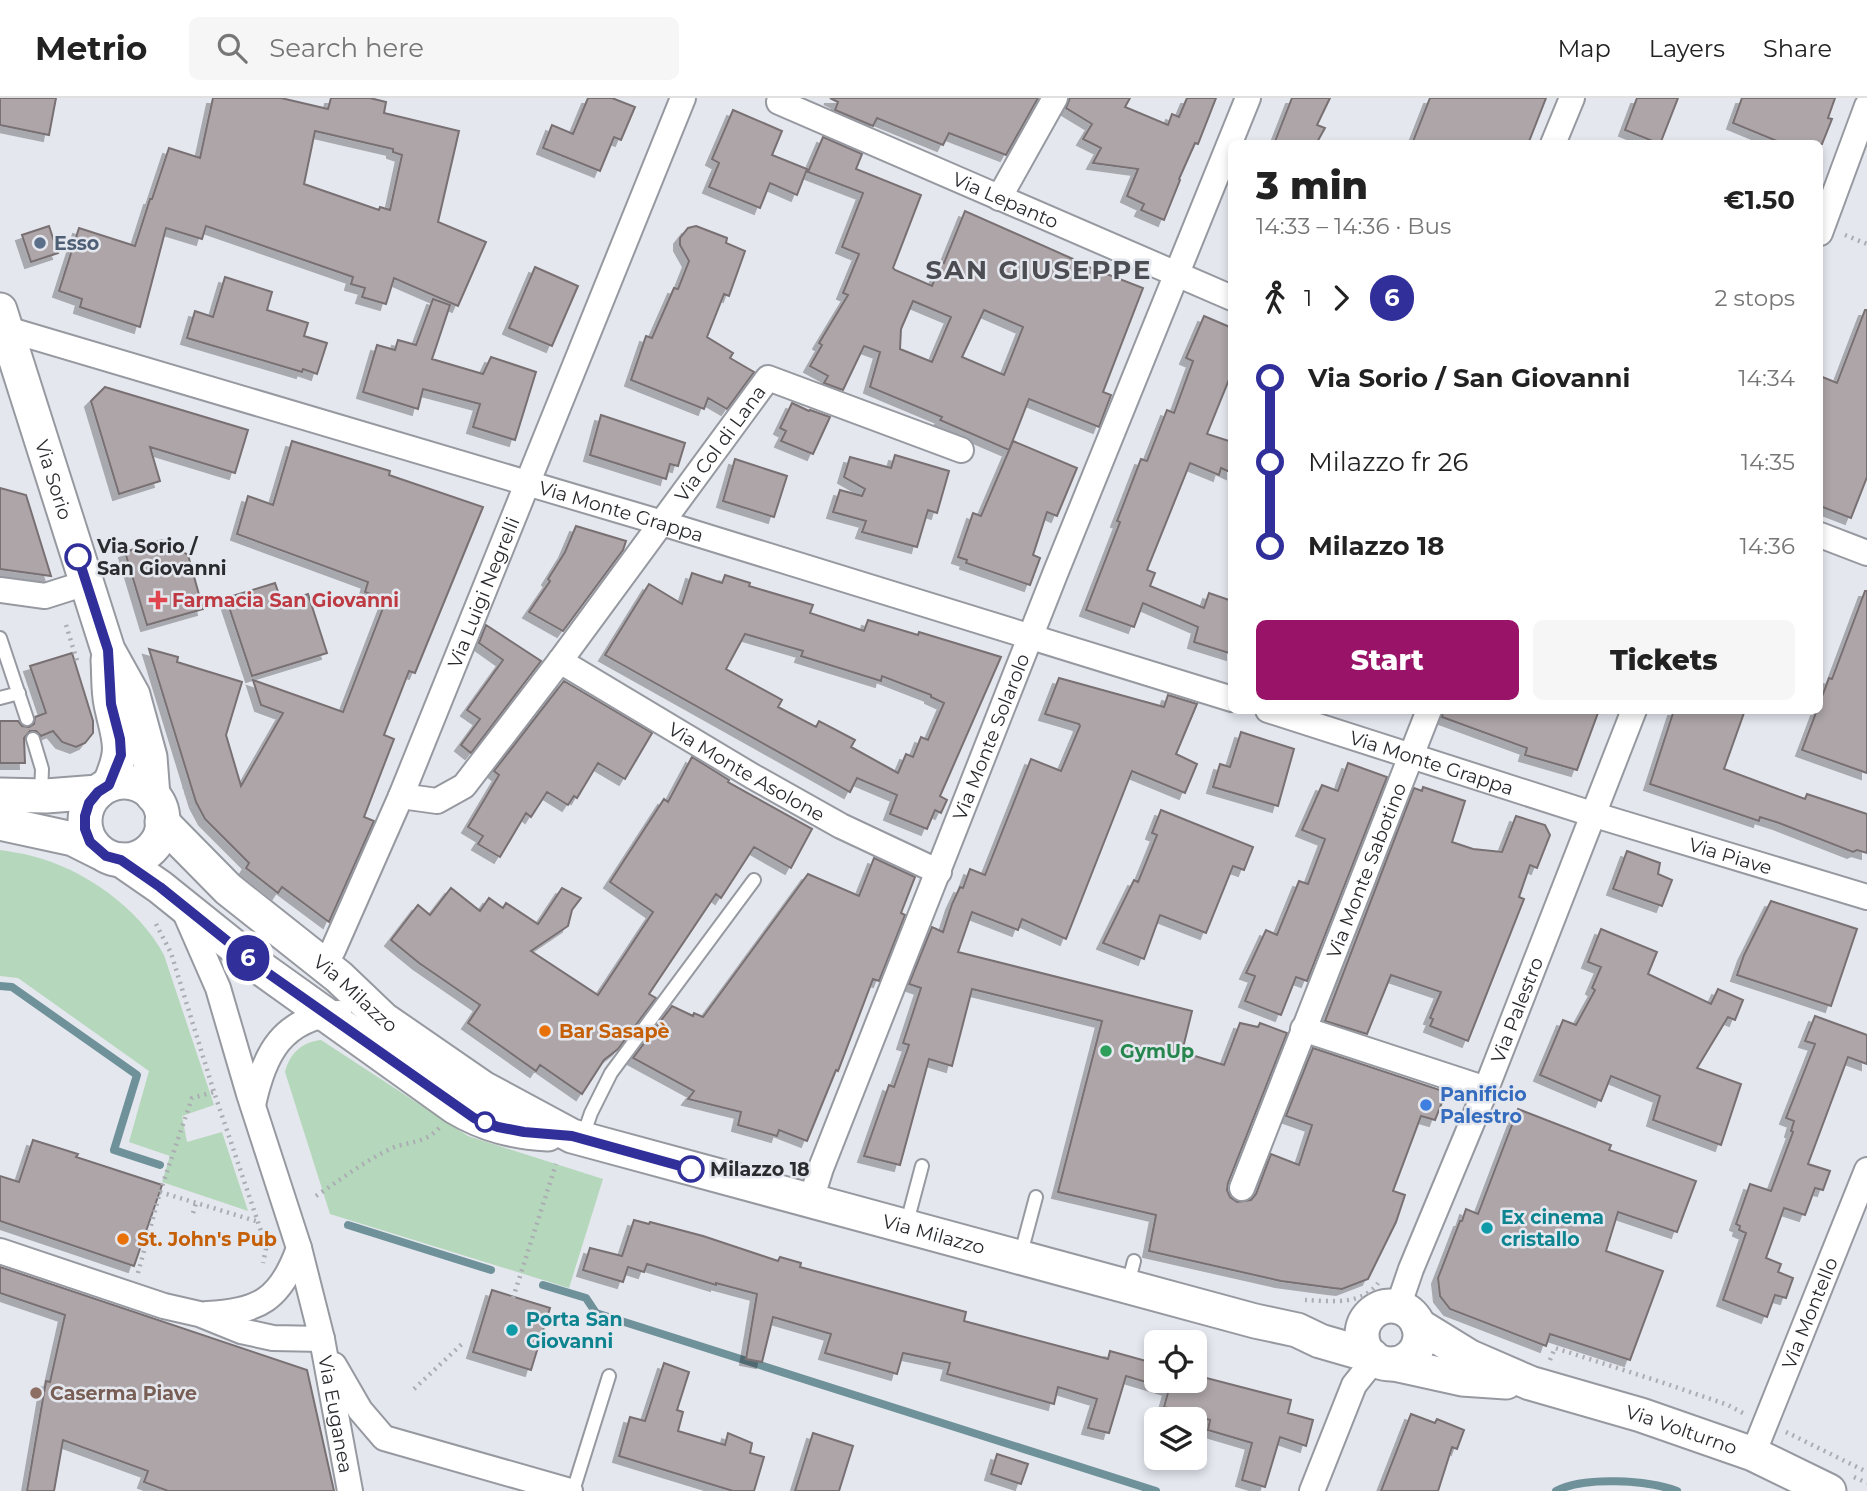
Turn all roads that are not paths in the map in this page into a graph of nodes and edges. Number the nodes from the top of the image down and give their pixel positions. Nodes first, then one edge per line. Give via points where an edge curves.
1 (683, 98) edge
2 (1055, 98) edge
3 (1248, 98) edge
4 (1572, 98) edge
5 (777, 99) edge
6 (1867, 106) edge
7 (1231, 140) edge
8 (1555, 140) edge
9 (1228, 148) edge
10 (999, 198) junction
11 (1827, 232) edge
12 (1177, 275) junction
13 (1228, 296) edge
14 (2, 322) edge
15 (961, 450) dead end
16 (527, 485) junction
17 (662, 523) junction
18 (1823, 536) edge
19 (1867, 553) edge
20 (86, 583) junction
21 (0, 590) edge
22 (1032, 636) junction
23 (0, 638) edge
24 (108, 650) junction
25 (560, 661) junction
26 (19, 693) junction
27 (0, 698) edge
28 (1228, 698) edge
29 (1294, 714) edge
30 (1427, 714) edge
31 (1633, 714) edge
32 (1313, 717) edge
33 (27, 719) dead end
34 (33, 739) dead end
35 (1411, 757) junction
36 (103, 789) junction
37 (0, 795) edge
38 (41, 796) junction
39 (401, 796) junction
40 (158, 809) junction
41 (1595, 815) junction
42 (0, 823) edge
43 (110, 856) junction
44 (939, 872) junction
45 (754, 880) dead end
46 (1867, 897) edge
47 (181, 905) junction
48 (323, 965) junction
49 (326, 1015) junction
50 (383, 1019) junction
51 (1303, 1029) junction
52 (1486, 1089) junction
53 (253, 1105) junction
54 (570, 1146) junction
55 (922, 1166) dead end
56 (1867, 1170) edge
57 (1242, 1188) dead end
58 (1036, 1197) dead end
59 (811, 1200) junction
60 (906, 1226) junction
61 (299, 1248) junction
62 (0, 1251) edge
63 (1020, 1257) junction
64 (199, 1314) junction
65 (1396, 1315) junction
66 (1297, 1330) junction
67 (322, 1339) junction
68 (1382, 1360) junction
69 (1540, 1373) junction
70 (609, 1376) dead end
71 (1754, 1454) junction
72 (350, 1491) edge
73 (572, 1491) edge
74 (1312, 1491) edge
75 (1829, 1491) edge

1 - 16 street, Via Luigi Negrelli
2 - 10 street
3 - 7 street, Via Monte Solarolo
4 - 8 street
5 - 10 street, Via Lepanto
6 - 11 street
9 - 12 street, Via Monte Solarolo
10 - 12 street, Via Lepanto
12 - 13 street, Via Lepanto
12 - 22 street, Via Monte Solarolo
14 - 16 street, Via Monte Grappa
14 - 20 main road, Via Sorio
15 - 17 street, Via Col di Lana via 768,378
16 - 17 street, Via Monte Grappa
16 - 39 street, Via Luigi Negrelli
17 - 22 street, Via Monte Grappa
17 - 25 street, Via Col di Lana
18 - 19 street
20 - 21 street via 45,596
20 - 24 main road, Via Sorio
22 - 28 street, Via Monte Grappa
22 - 44 street, Via Monte Solarolo
23 - 26 lane
24 - 36 main road, Via Sorio via 111,704 121,755
24 - 40 main road, Via Sorio via 133,695
25 - 39 street, Via Col di Lana via 464,786 437,801
25 - 44 street, Via Monte Asolone via 841,826
26 - 27 lane
26 - 33 lane
29 - 32 street, Via Monte Grappa
30 - 35 street, Via Monte Sabotino
31 - 41 street, Via Palestro
32 - 35 street, Via Monte Grappa
34 - 38 lane via 42,769
35 - 41 street, Via Monte Grappa
35 - 51 street, Via Monte Sabotino
36 - 38 main road
36 - 40 main road via 132,783 144,788
36 - 43 main road via 89,803 85,829 90,842
37 - 38 main road
39 - 48 street, Via Luigi Negrelli
40 - 43 main road via 156,842 150,850 131,860
40 - 48 main road, Via Milazzo via 228,889
41 - 46 street, Via Piave
41 - 52 street, Via Palestro
42 - 43 main road, Via Milazzo via 73,839
43 - 47 main road, Via Milazzo
44 - 59 street, Via Monte Solarolo
45 - 54 lane via 611,1073
47 - 49 main road, Via Milazzo
47 - 53 street via 218,988
48 - 50 main road, Via Milazzo
49 - 50 street via 359,1013
49 - 53 street via 299,1024 277,1041 262,1070
49 - 54 main road, Via Milazzo via 474,1118
50 - 54 main road, Via Milazzo
51 - 52 street
51 - 57 street, Via Monte Sabotino
52 - 65 street, Via Palestro
53 - 61 street
54 - 59 main road, Via Milazzo
55 - 60 lane
56 - 71 street, Via Montello
58 - 63 lane
59 - 60 main road, Via Milazzo
60 - 63 main road, Via Milazzo
61 - 64 street via 290,1272 274,1292 253,1307 238,1313
61 - 67 street
62 - 64 street
63 - 66 main road, Via Milazzo via 1131,1273
64 - 67 street via 273,1338
65 - 66 main road, Via Milazzo
65 - 68 main road, Via Palestro via 1363,1331 1366,1349
65 - 68 main road, Via Palestro via 1420,1335 1418,1346 1404,1361
65 - 69 main road, Via Volturno via 1470,1357
66 - 68 main road, Via Milazzo
67 - 72 street, Via Euganea
67 - 73 street via 341,1380 384,1438
68 - 69 main road, Via Volturno via 1462,1379
68 - 74 street, Via Palestro via 1354,1385
69 - 71 main road, Via Volturno via 1641,1415
70 - 73 lane
71 - 75 main road, Via Volturno

